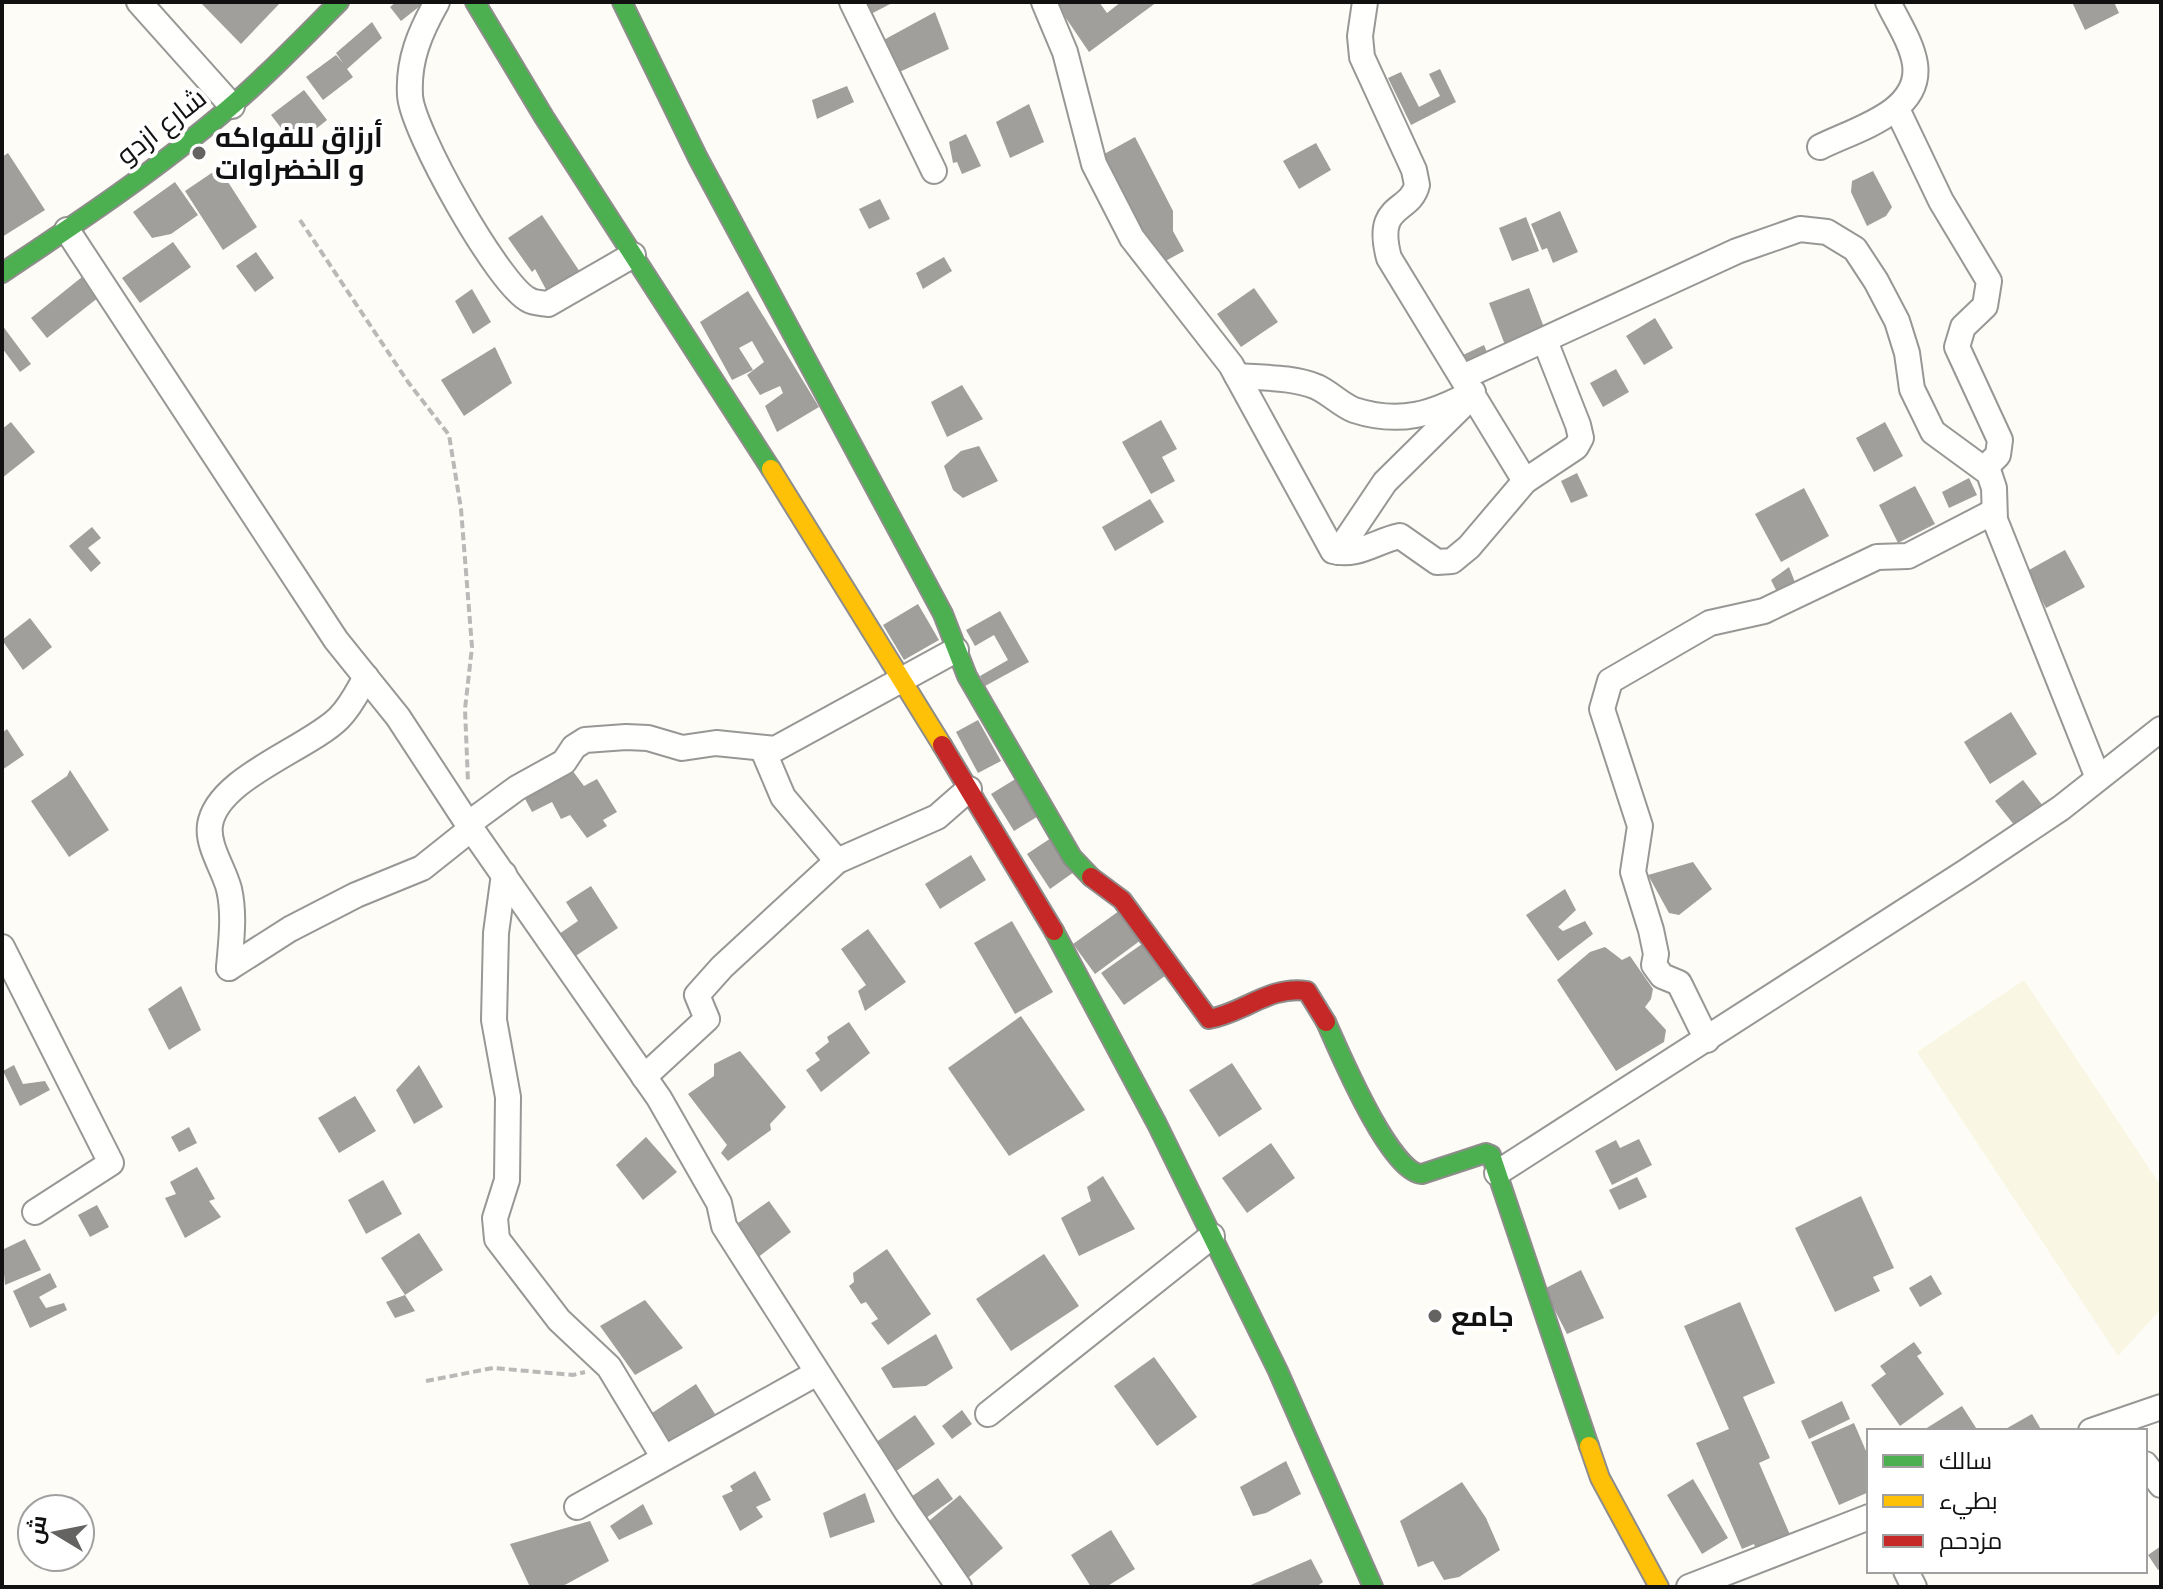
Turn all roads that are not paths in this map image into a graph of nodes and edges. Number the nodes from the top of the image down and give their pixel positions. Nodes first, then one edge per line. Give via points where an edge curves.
1 (139, 2) edge
2 (339, 2) edge
3 (437, 2) edge
4 (475, 2) edge
5 (622, 2) edge
6 (852, 2) edge
7 (1044, 2) edge
8 (1365, 2) edge
9 (1888, 2) edge
10 (232, 106) junction
11 (1897, 109) junction
12 (1820, 147) dead end
13 (934, 171) dead end
14 (67, 230) junction
15 (633, 255) junction
16 (2, 273) edge
17 (1545, 341) junction
18 (1237, 376) junction
19 (1468, 385) junction
20 (1985, 468) junction
21 (1525, 481) junction
22 (1993, 512) junction
23 (1338, 552) junction
24 (956, 650) junction
25 (366, 677) junction
26 (902, 679) junction
27 (2161, 729) edge
28 (763, 750) junction
29 (2098, 778) junction
30 (969, 789) junction
31 (470, 827) junction
32 (837, 861) junction
33 (504, 874) junction
34 (2, 947) edge
35 (1707, 1040) junction
36 (644, 1077) junction
37 (1497, 1173) junction
38 (35, 1212) dead end
39 (1212, 1236) junction
40 (817, 1373) junction
41 (2161, 1407) edge
42 (988, 1414) dead end
43 (2117, 1426) edge
44 (664, 1458) junction
45 (2147, 1467) edge
46 (2161, 1485) edge
47 (577, 1507) dead end
48 (1867, 1518) edge
49 (959, 1587) edge
50 (1373, 1587) edge
51 (1659, 1587) edge
52 (1689, 1587) edge

1 - 10 street
2 - 10 street, شارع ازدو
3 - 15 street via 411,61 410,98 437,168 507,279 528,300 548,304
4 - 15 street
5 - 24 street via 698,158 943,614
6 - 13 street
7 - 18 street via 1065,52 1094,164 1132,238
8 - 19 street via 1362,57 1417,185 1386,225 1389,258
9 - 11 street via 1915,66 1908,97
10 - 14 street, شارع ازدو
11 - 12 street
11 - 20 street via 1941,201 1989,281 1985,306 1963,327 1957,347 2000,440 1998,455
14 - 16 street, شارع ازدو
14 - 25 street via 336,640
15 - 26 street
17 - 19 street
17 - 20 street via 1737,251 1787,232 1827,232 1855,249 1876,281 1897,321 1912,389 1933,432
17 - 21 street via 1581,438 1576,447
18 - 19 street via 1318,387 1353,409 1397,418 1436,412
18 - 23 street via 1323,537
19 - 21 street
19 - 23 street via 1453,419 1385,482
20 - 22 street via 1994,488
21 - 23 street via 1452,561 1437,562 1400,536 1364,550
22 - 29 street
22 - 35 street via 1908,556 1877,557 1764,611 1710,623 1610,681 1602,709 1640,826 1633,872 1651,930 1654,965 1662,976 1679,983
24 - 26 street
24 - 37 street via 1072,857 1129,909 1200,1011 1209,1019 1222,1018 1282,987 1307,991 1403,1166 1424,1174 1489,1152
25 - 31 street
25 - 31 street via 339,718 219,802 210,826 229,888 229,968 342,902 422,868
26 - 28 street via 788,745
26 - 30 street
27 - 29 street
28 - 31 street via 716,743 682,748 648,738 585,740 564,762 517,788
28 - 32 street via 783,797
29 - 35 street via 1967,871
30 - 32 street via 937,817
30 - 39 street via 1061,942
31 - 33 street
32 - 36 street via 722,967 697,995 707,1019
33 - 36 street
33 - 44 street via 494,1020 508,1097 507,1180 495,1218 497,1239 559,1320 609,1367
34 - 38 street via 111,1163
35 - 37 street
36 - 40 street via 691,1149 719,1203 724,1226
37 - 51 street via 1600,1478
39 - 42 street
39 - 50 street
40 - 44 street
40 - 49 street
41 - 43 street
44 - 47 street
45 - 46 street
48 - 52 street

